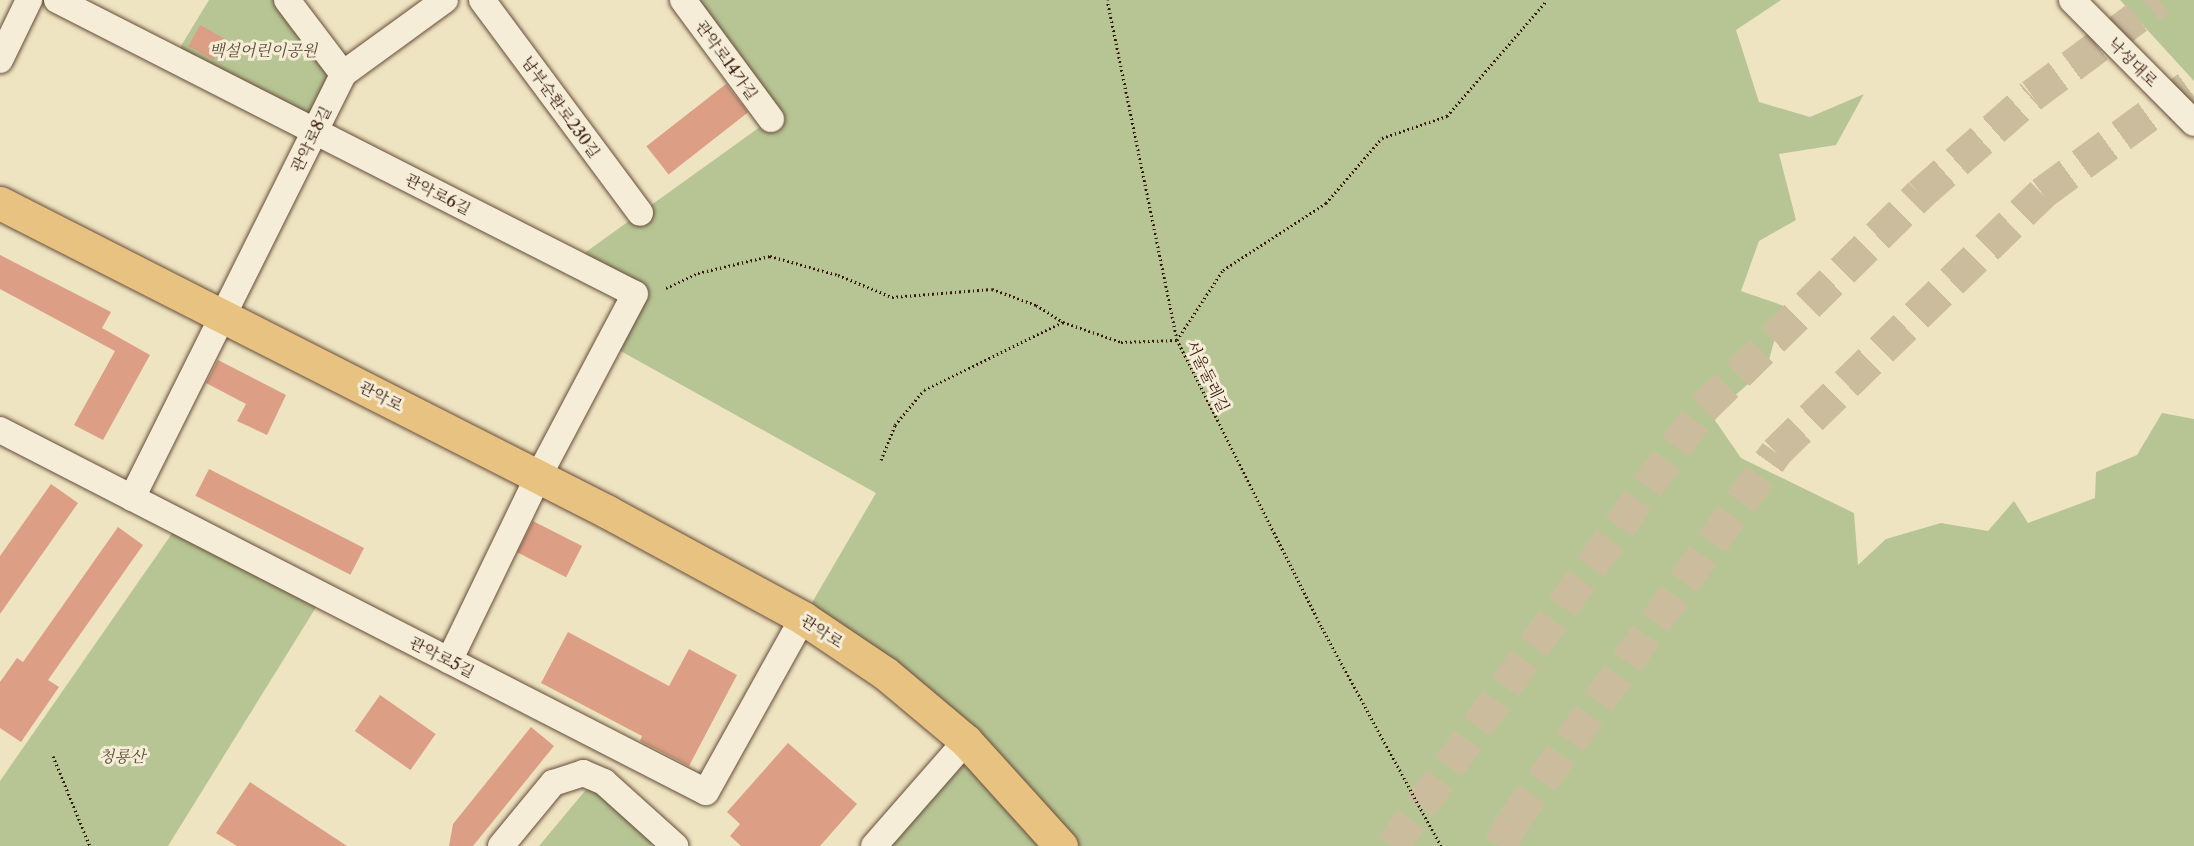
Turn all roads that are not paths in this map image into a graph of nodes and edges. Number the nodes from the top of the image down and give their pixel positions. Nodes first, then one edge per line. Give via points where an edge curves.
1 (30, 0) edge
2 (57, 0) edge
3 (287, 0) edge
4 (445, 0) edge
5 (482, 0) edge
6 (683, 0) edge
7 (2072, 0) edge
8 (0, 60) edge
9 (343, 74) junction
10 (771, 119) dead end
11 (2194, 123) edge
12 (314, 131) junction
13 (0, 203) edge
14 (640, 213) dead end
15 (223, 316) junction
16 (0, 430) edge
17 (538, 477) junction
18 (132, 498) junction
19 (803, 618) junction
20 (449, 661) junction
21 (966, 741) junction
22 (501, 846) edge
23 (675, 846) edge
24 (874, 846) edge
25 (1061, 846) edge

1 - 8 street
2 - 12 street, 관악로6길
3 - 9 street
4 - 9 street, 관악로8길
5 - 14 street, 남부순환로230길
6 - 10 street, 관악로14가길
7 - 11 street, 낙성대로
9 - 12 street, 관악로8길
12 - 15 street, 관악로8길
12 - 17 street, 관악로6길 via 634,294
13 - 15 main road, 관악로
15 - 17 main road, 관악로
15 - 18 street
16 - 18 street, 관악로5길
17 - 19 main road, 관악로
17 - 20 street
18 - 20 street, 관악로5길
19 - 20 street, 관악로5길 via 705,792
19 - 21 main road, 관악로 via 885,673
21 - 24 street
21 - 25 main road, 관악로
22 - 23 street via 553,783 582,773 604,782

